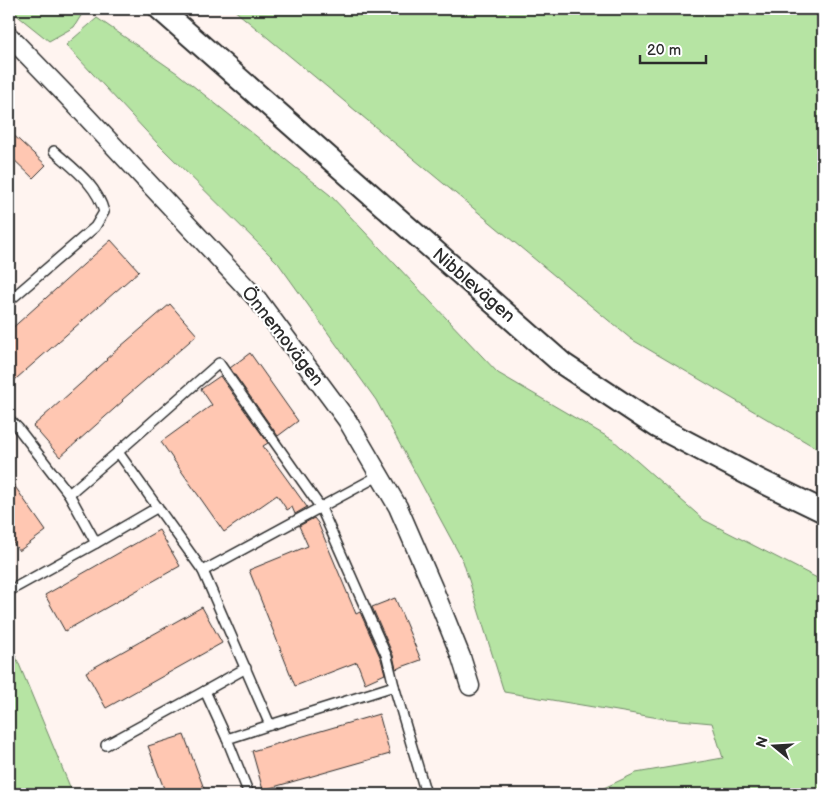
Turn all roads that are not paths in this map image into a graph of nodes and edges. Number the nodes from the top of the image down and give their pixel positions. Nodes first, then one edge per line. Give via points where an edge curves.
1 (160, 9) edge
2 (11, 41) edge
3 (54, 151) dead end
4 (9, 302) edge
5 (9, 418) edge
6 (118, 452) junction
7 (380, 475) junction
8 (69, 494) junction
9 (158, 507) junction
10 (321, 508) junction
11 (823, 511) edge
12 (96, 543) junction
13 (204, 571) junction
14 (9, 591) edge
15 (246, 668) junction
16 (394, 686) junction
17 (470, 686) dead end
18 (205, 691) junction
19 (270, 725) junction
20 (228, 739) junction
21 (106, 745) dead end
22 (249, 794) edge
23 (426, 794) edge

1 - 11 street, Nibblevägen via 563,364 658,427
2 - 7 street, Önnemovägen via 258,300 347,420
3 - 4 lane via 93,187 104,212 95,227
5 - 8 lane
6 - 8 lane
6 - 9 lane
6 - 10 lane via 219,363
7 - 10 lane
7 - 17 street, Önnemovägen via 430,582
8 - 12 lane
9 - 12 lane
9 - 13 lane
10 - 13 lane
10 - 16 lane via 387,657
12 - 14 lane
13 - 15 lane
15 - 18 lane
15 - 19 lane
16 - 19 lane
16 - 23 lane
18 - 20 lane
18 - 21 lane
19 - 20 lane
20 - 22 lane

